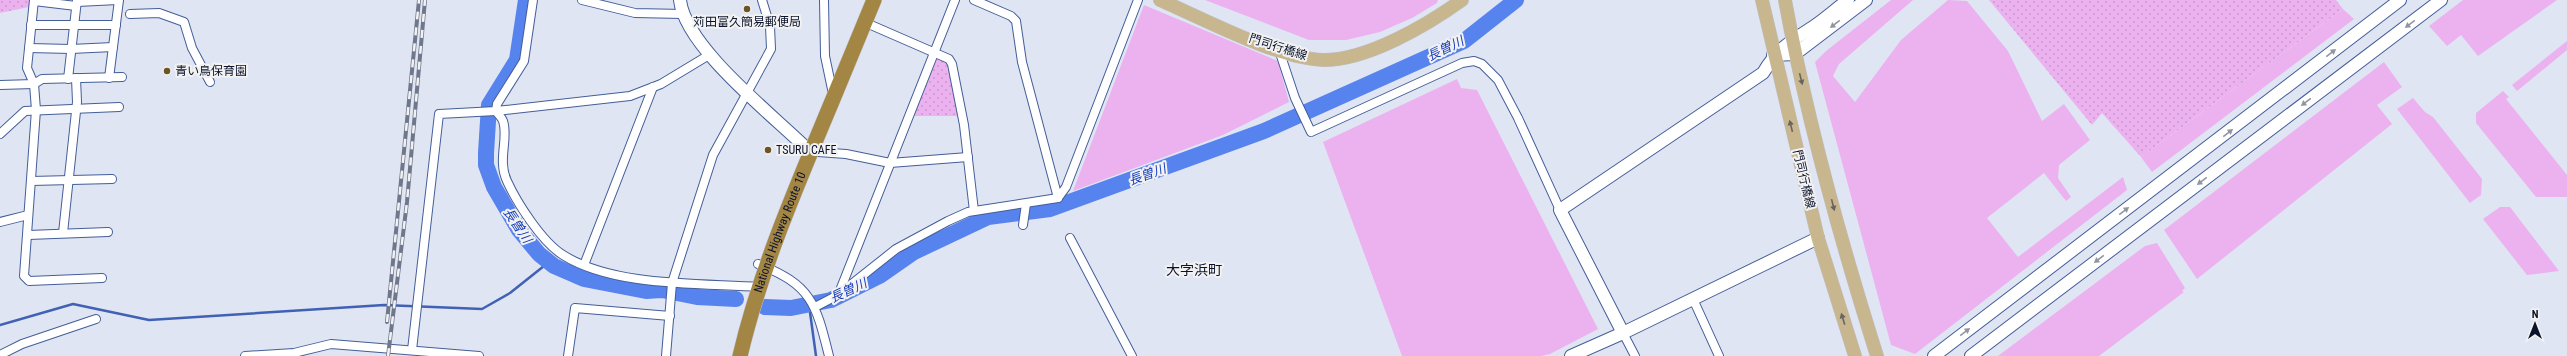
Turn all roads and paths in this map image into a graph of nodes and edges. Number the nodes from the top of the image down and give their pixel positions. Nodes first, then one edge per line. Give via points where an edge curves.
1 (118, 0) edge
2 (533, 0) edge
3 (582, 0) edge
4 (680, 0) edge
5 (762, 0) edge
6 (824, 0) edge
7 (863, 0) edge
8 (874, 0) edge
9 (955, 0) edge
10 (974, 0) edge
11 (1138, 0) edge
12 (1160, 0) edge
13 (1462, 0) edge
14 (1762, 0) edge
15 (1785, 0) edge
16 (1848, 0) edge
17 (1866, 0) edge
18 (2400, 0) edge
19 (2441, 0) edge
20 (34, 1) edge
21 (77, 3) edge
22 (130, 14) dead end
23 (683, 14) junction
24 (864, 22) junction
25 (116, 25) junction
26 (31, 26) junction
27 (74, 27) junction
28 (1792, 38) junction
29 (113, 47) junction
30 (29, 48) junction
31 (71, 49) junction
32 (1279, 50) junction
33 (934, 53) junction
34 (1795, 54) junction
35 (709, 55) junction
36 (1773, 55) junction
37 (122, 77) dead end
38 (72, 78) junction
39 (109, 78) junction
40 (210, 82) dead end
41 (830, 83) junction
42 (34, 84) junction
43 (0, 85) edge
44 (653, 87) junction
45 (748, 92) junction
46 (834, 98) junction
47 (119, 107) dead end
48 (74, 108) junction
49 (36, 110) junction
50 (496, 111) junction
51 (0, 134) edge
52 (807, 148) junction
53 (968, 157) junction
54 (890, 163) junction
55 (112, 179) dead end
56 (68, 180) junction
57 (31, 181) junction
58 (1058, 198) junction
59 (1026, 207) junction
60 (1560, 210) junction
61 (974, 211) junction
62 (28, 215) junction
63 (0, 222) edge
64 (1023, 225) dead end
65 (108, 232) dead end
66 (63, 233) junction
67 (28, 234) junction
68 (1070, 238) dead end
69 (1818, 238) junction
70 (584, 265) junction
71 (762, 266) junction
72 (102, 278) dead end
73 (672, 283) junction
74 (755, 287) junction
75 (838, 295) junction
76 (1693, 299) junction
77 (815, 307) junction
78 (670, 316) junction
79 (96, 319) dead end
80 (1623, 333) junction
81 (412, 350) junction
82 (432, 354) edge
83 (0, 355) edge
84 (245, 356) edge
85 (479, 356) edge
86 (568, 356) edge
87 (666, 356) edge
88 (730, 356) edge
89 (740, 356) edge
90 (829, 356) edge
91 (1132, 356) edge
92 (1571, 356) edge
93 (1635, 356) edge
94 (1719, 356) edge
95 (1854, 356) edge
96 (1877, 356) edge
97 (1934, 356) edge
98 (1971, 356) edge

1 - 21 street
1 - 25 street
2 - 50 street via 524,61 497,104
3 - 23 street via 635,13
4 - 23 street
5 - 45 street via 770,26 771,49
6 - 41 street via 825,56
7 - 41 highway, National Highway Route 10
8 - 24 highway, National Highway Route 10
9 - 33 street
10 - 58 street via 1011,16 1016,21 1022,62
11 - 58 street via 1066,187
12 - 32 main road, 門司行橋線
13 - 32 main road, 門司行橋線 via 1403,35 1342,58 1308,58
14 - 36 main road, 門司行橋線
15 - 28 main road, 門司行橋線
16 - 28 street via 1813,27
17 -> 34 street
97 -> 18 street
19 -> 98 street
20 - 21 street
20 - 26 street
21 - 27 street
22 - 40 street via 159,13 184,22 192,48
23 - 35 street via 697,41
24 - 33 street
24 - 46 highway, National Highway Route 10
25 - 27 street
25 - 29 street
26 - 27 street
26 - 30 street
27 - 31 street
28 - 34 main road, 門司行橋線
28 - 36 street
29 - 31 street
29 - 39 street
30 - 31 street
30 - 42 street via 27,68
31 - 38 street
32 - 60 street via 1295,98 1311,132 1462,63 1474,61 1482,64 1498,80
33 - 53 street via 949,59 952,64
33 - 54 street
34 - 36 street
34 -> 96 main road, 門司行橋線 via 1845,254
35 - 44 street
35 - 45 street
36 - 60 street via 1763,73
69 -> 36 main road, 門司行橋線
37 - 39 street
38 - 39 street
38 - 42 street via 42,79
38 - 48 street via 77,102
41 - 46 street
41 - 52 highway, National Highway Route 10
42 - 43 street
42 - 49 street
44 - 50 street via 630,96
44 - 70 street
45 - 52 street
45 - 73 street via 713,155
46 - 52 highway, National Highway Route 10
47 - 48 street
48 - 49 street
48 - 56 street
49 - 51 street via 25,111
49 - 57 street
50 - 70 street via 503,122 502,168 507,181 535,225 554,248
50 - 81 street via 439,114
52 - 54 street
52 - 71 highway, National Highway Route 10
53 - 54 street
53 - 61 street
54 - 75 street
55 - 56 street
56 - 57 street
56 - 66 street
57 - 62 street
58 - 59 street
59 - 61 street
59 - 64 street
60 - 80 street
61 - 75 street via 948,221 896,249
62 - 63 street
62 - 67 street
65 - 66 street
66 - 67 street
67 - 72 street via 24,276 29,281
68 - 91 street
69 - 76 street
95 -> 69 main road, 門司行橋線
70 - 73 street via 604,272
71 - 74 highway, National Highway Route 10
71 - 77 street via 780,273 805,290
73 - 74 street
73 - 78 street
74 - 88 highway, National Highway Route 10
74 - 89 highway, National Highway Route 10
75 - 77 street
76 - 80 street
76 - 94 street
77 - 90 street
78 - 86 street via 575,308
78 - 87 street
79 - 83 street via 22,344
80 - 92 street
80 - 93 street
81 - 82 street
81 - 84 street via 331,344 294,353
82 - 85 street

